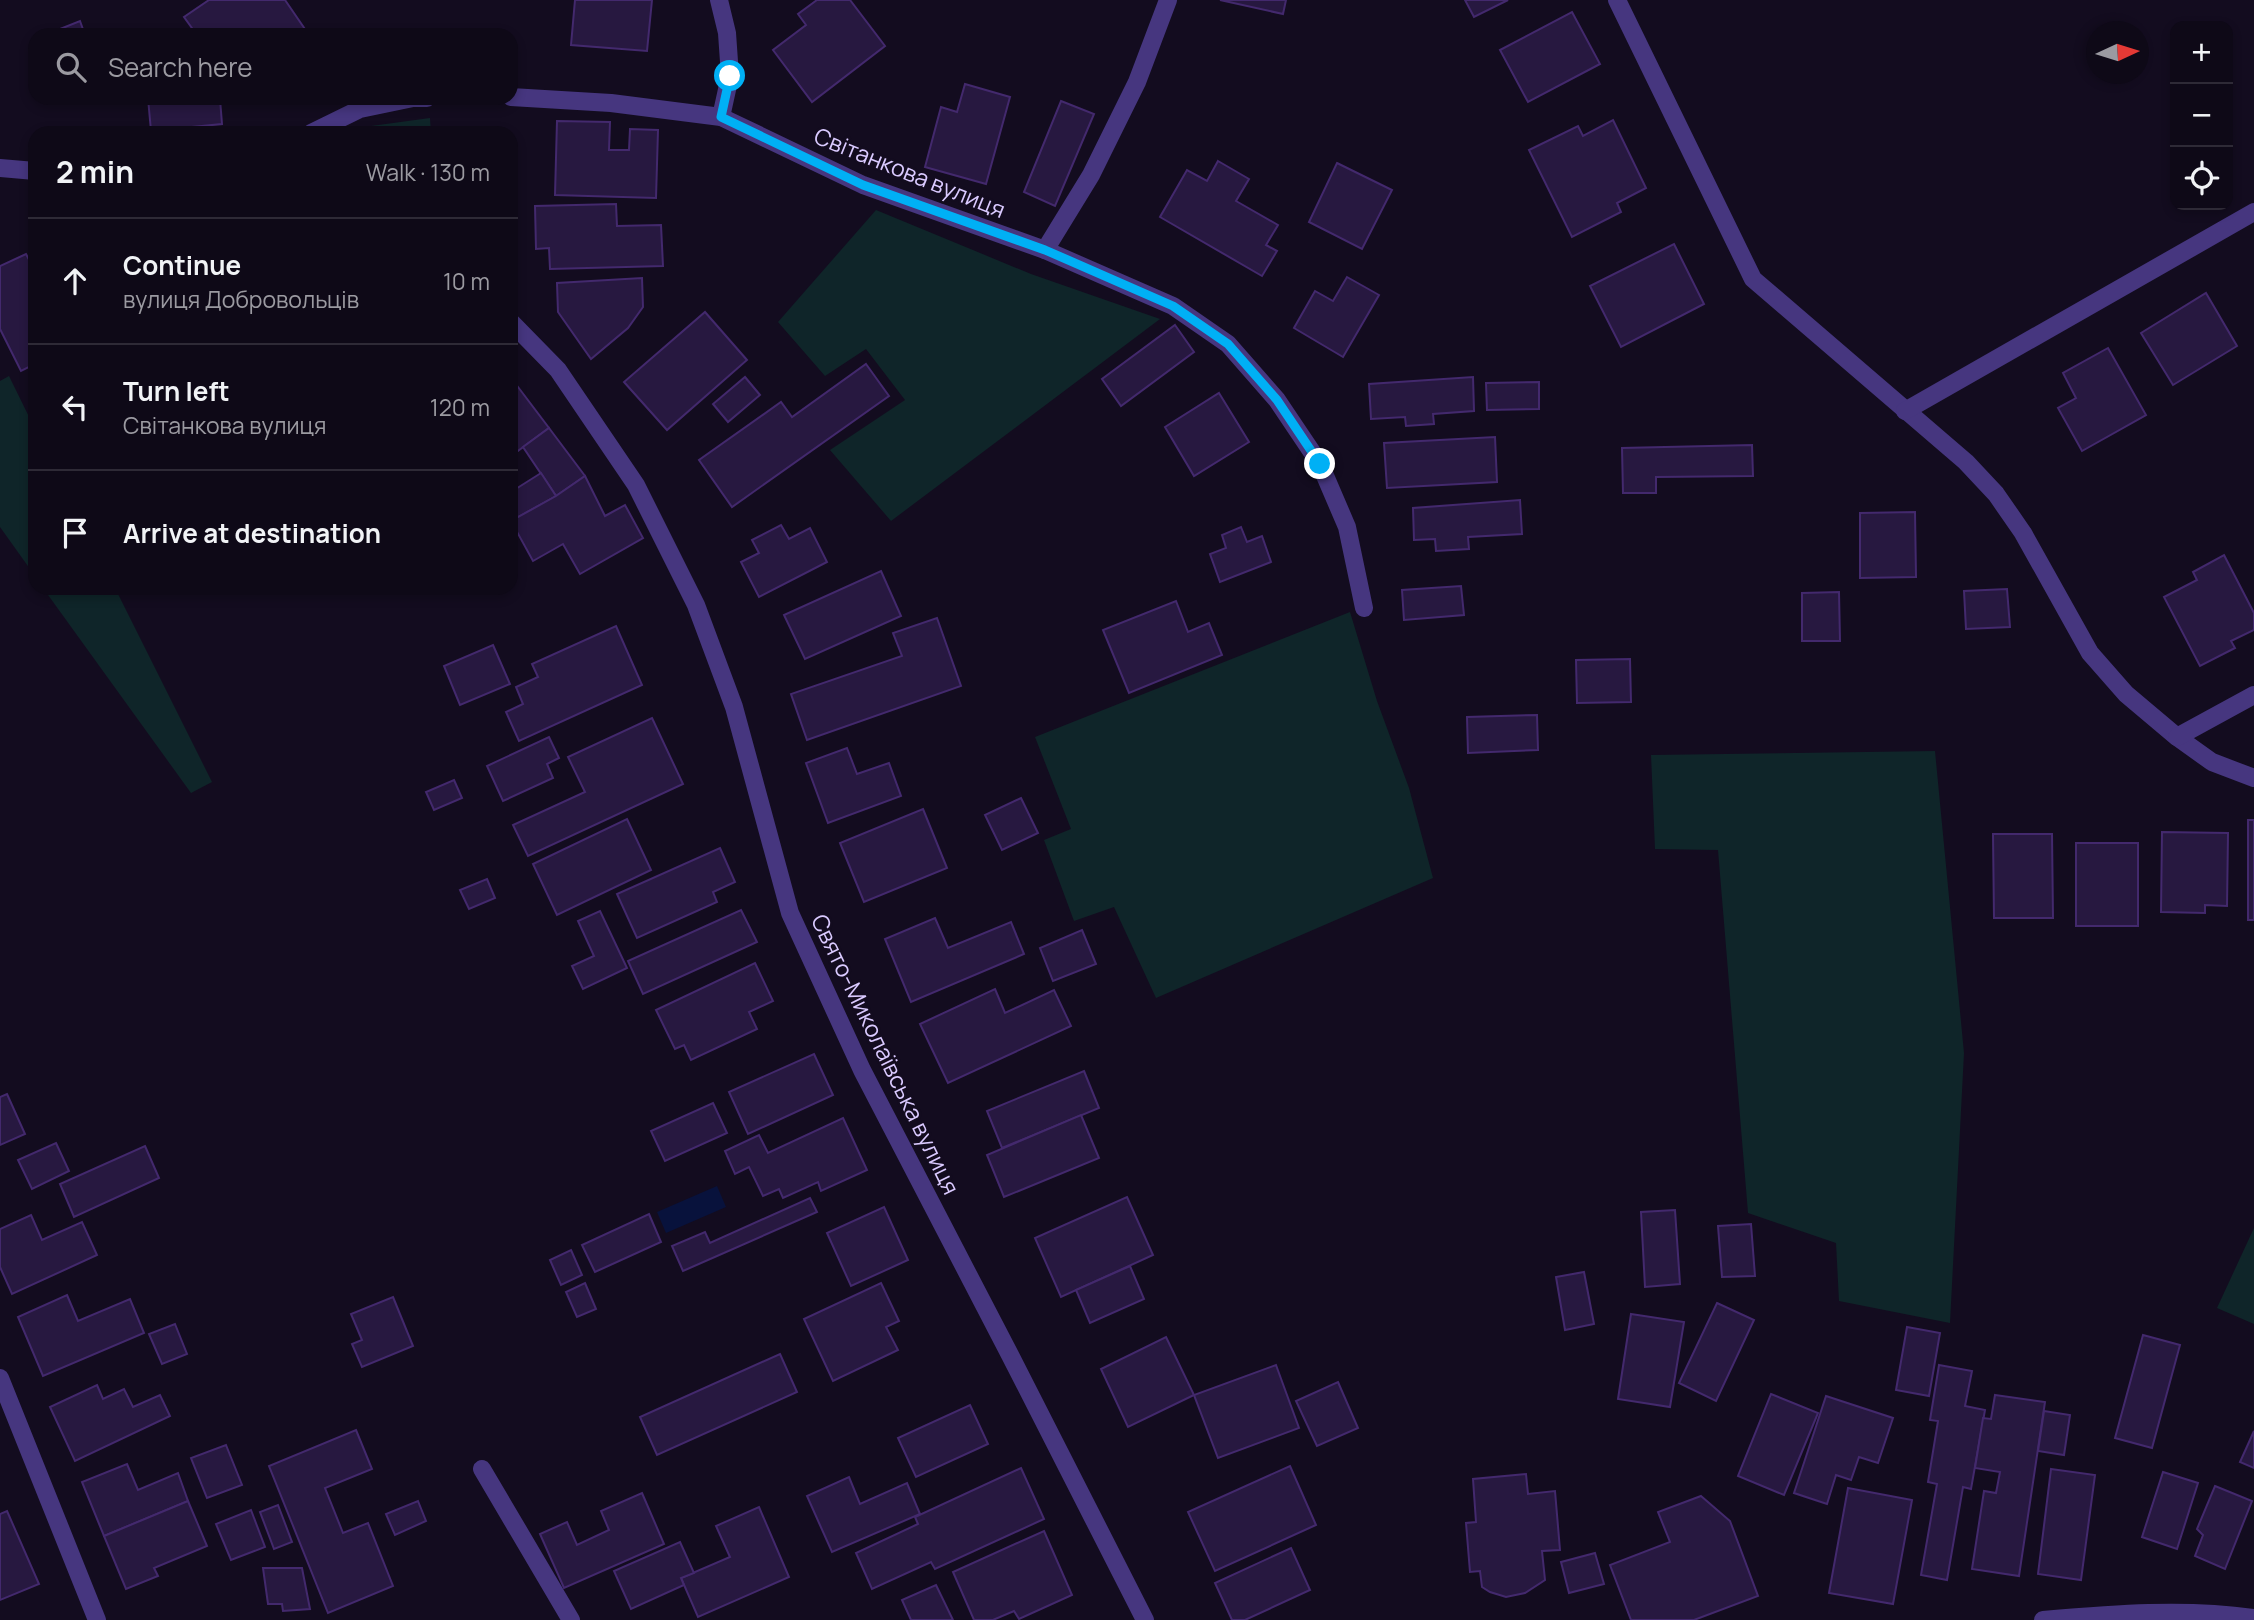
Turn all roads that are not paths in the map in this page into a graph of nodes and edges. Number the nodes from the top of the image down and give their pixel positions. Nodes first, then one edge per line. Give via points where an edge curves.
1 (719, 0) edge
2 (1168, 0) edge
3 (1617, 0) edge
4 (518, 97) edge
5 (379, 105) edge
6 (721, 117) junction
7 (325, 126) edge
8 (0, 168) edge
9 (28, 170) edge
10 (2254, 212) edge
11 (1045, 250) junction
12 (518, 329) edge
13 (1905, 411) junction
14 (1364, 608) dead end
15 (2254, 695) edge
16 (2177, 737) junction
17 (2254, 778) edge
18 (0, 1378) edge
19 (482, 1469) dead end
20 (2254, 1618) edge
21 (96, 1620) edge
22 (571, 1620) edge
23 (1145, 1620) edge
24 (2043, 1620) edge

1 - 6 street via 730,76
2 - 11 street via 1137,82 1097,163
3 - 13 street via 1753,279
4 - 6 street, Світанкова вулиця
5 - 7 street
6 - 11 street, Світанкова вулиця via 863,185
8 - 9 street
10 - 13 street
11 - 14 street, Світанкова вулиця via 1173,306 1228,344 1277,400 1320,464 1347,527
12 - 23 street, Свято-Миколаївська вулиця via 558,370 636,485 696,605 734,707 790,913 862,1070
13 - 16 street via 1996,494 2090,653 2126,694
15 - 16 street
16 - 17 street via 2212,762
18 - 21 street
19 - 22 street
20 - 24 street via 2216,1612

